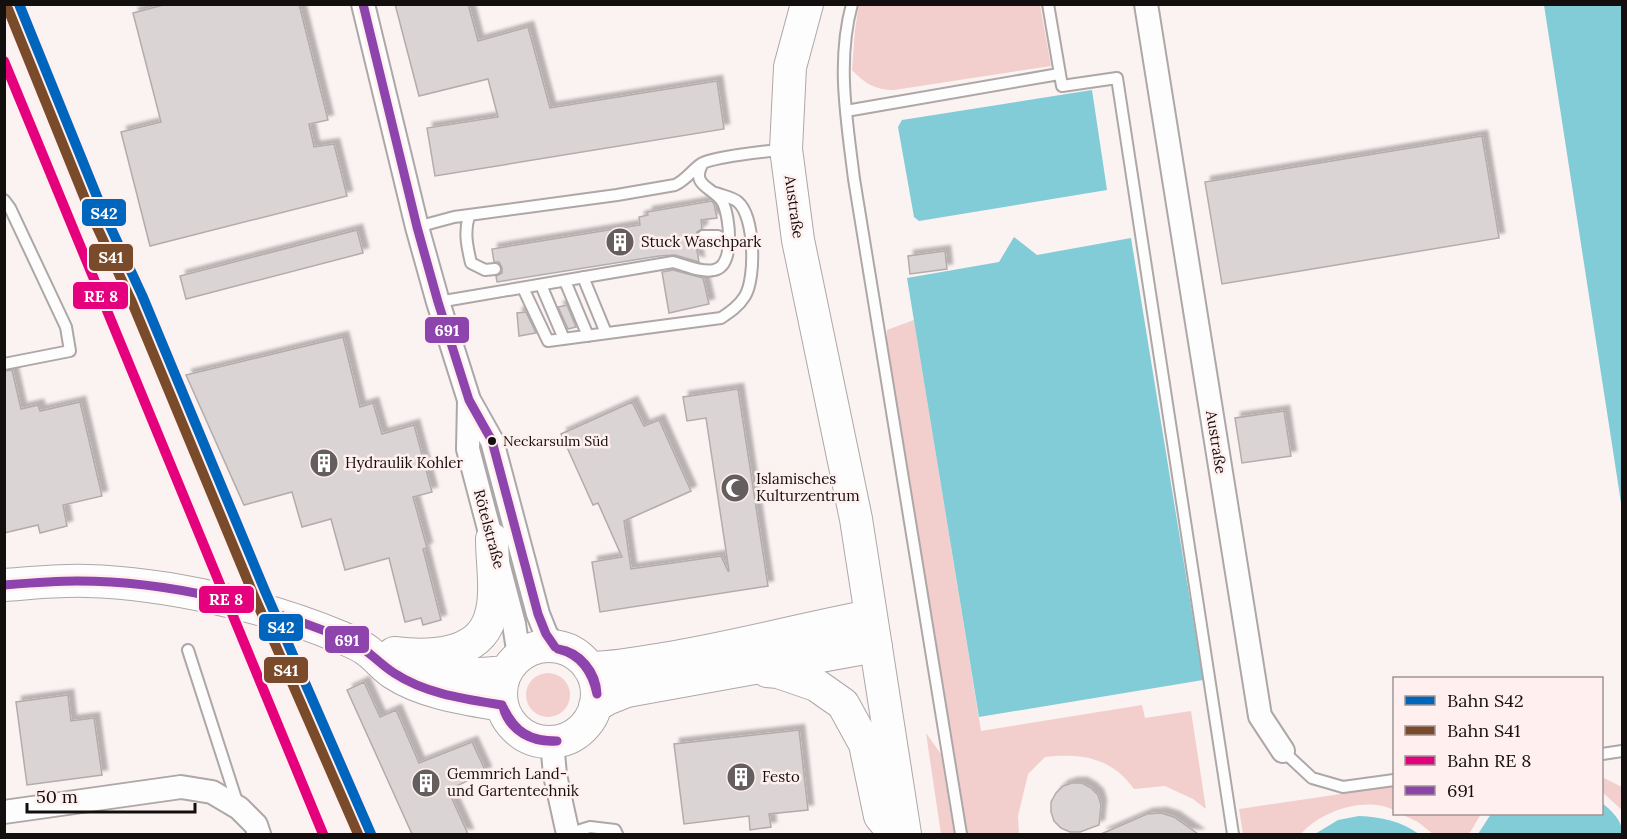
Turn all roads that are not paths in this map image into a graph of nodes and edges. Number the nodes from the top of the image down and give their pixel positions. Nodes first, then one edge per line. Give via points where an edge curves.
1 (363, 4) edge
2 (807, 4) edge
3 (852, 4) edge
4 (1048, 4) edge
5 (1146, 4) edge
6 (1059, 74) junction
7 (846, 111) junction
8 (786, 149) junction
9 (703, 163) junction
10 (716, 193) junction
11 (4, 200) edge
12 (469, 216) junction
13 (417, 227) junction
14 (703, 236) dead end
15 (728, 242) junction
16 (495, 268) dead end
17 (583, 277) junction
18 (565, 281) junction
19 (541, 285) junction
20 (523, 288) junction
21 (438, 302) junction
22 (606, 333) junction
23 (588, 336) junction
24 (564, 339) junction
25 (4, 363) edge
26 (469, 400) junction
27 (492, 539) junction
28 (4, 585) edge
29 (871, 616) junction
30 (876, 646) junction
31 (555, 647) junction
32 (188, 650) dead end
33 (380, 651) junction
34 (513, 664) junction
35 (589, 668) junction
36 (754, 669) junction
37 (502, 705) junction
38 (595, 706) junction
39 (552, 742) junction
40 (1282, 751) joint
41 (1623, 751) edge
42 (1603, 753) edge
43 (1393, 780) edge
44 (239, 808) junction
45 (4, 812) edge
46 (259, 834) edge
47 (568, 834) edge
48 (617, 834) edge
49 (895, 834) edge
50 (905, 834) edge
51 (961, 834) edge
52 (1233, 834) edge

1 - 13 street, Rötelstraße
2 - 8 main road, Austraße via 790,67
3 - 7 lane via 845,29
4 - 6 lane
5 - 40 street, Austraße via 1260,716
6 - 7 lane
6 - 52 lane via 1062,86 1117,78
7 - 51 lane
8 - 9 lane
8 - 29 main road, Austraße via 798,240 856,519
9 - 10 lane via 700,180 704,188
9 - 12 lane via 683,181 670,186
10 - 15 lane via 725,210
10 - 22 lane via 738,202 749,221 752,279 745,297 721,318
11 - 25 lane via 66,327 70,351
12 - 13 lane
12 - 16 lane via 466,240 471,263 485,270
13 - 21 street, Rötelstraße
14 - 15 lane via 718,236
15 - 17 lane via 727,259 715,270 673,262
17 - 18 lane
17 - 22 lane
18 - 19 lane
18 - 23 lane
19 - 20 lane
19 - 24 lane
20 - 21 lane
20 - 24 lane via 548,341
21 - 26 street, Rötelstraße
22 - 23 lane
23 - 24 lane
26 - 27 street, Rötelstraße via 468,449
26 - 31 street, Rötelstraße via 492,441 538,614
27 - 33 main road via 493,601 490,619 481,634 457,650 436,655
27 - 34 street, Rötelstraße via 514,624
28 - 33 main road via 86,580 200,596 285,616
29 - 30 main road, Austraße
29 - 35 main road via 704,652
30 - 36 main road
30 - 50 main road, Austraße
31 - 34 main road via 530,650
31 - 35 main road via 574,653
32 - 44 lane
33 - 34 main road via 451,674 464,675
33 - 37 main road via 393,673 421,686
34 - 37 main road via 502,682
35 - 38 main road via 595,680
36 - 38 main road via 627,692
36 - 49 main road via 816,684 843,704 866,744 879,816
37 - 39 main road via 515,728 539,741
38 - 39 main road via 584,727 564,740
39 - 47 street
40 - 43 lane, Austraße via 1312,778 1343,787
41 - 42 lane
44 - 45 street via 212,792 182,787
44 - 46 street via 256,825
47 - 48 lane via 590,827 615,830

